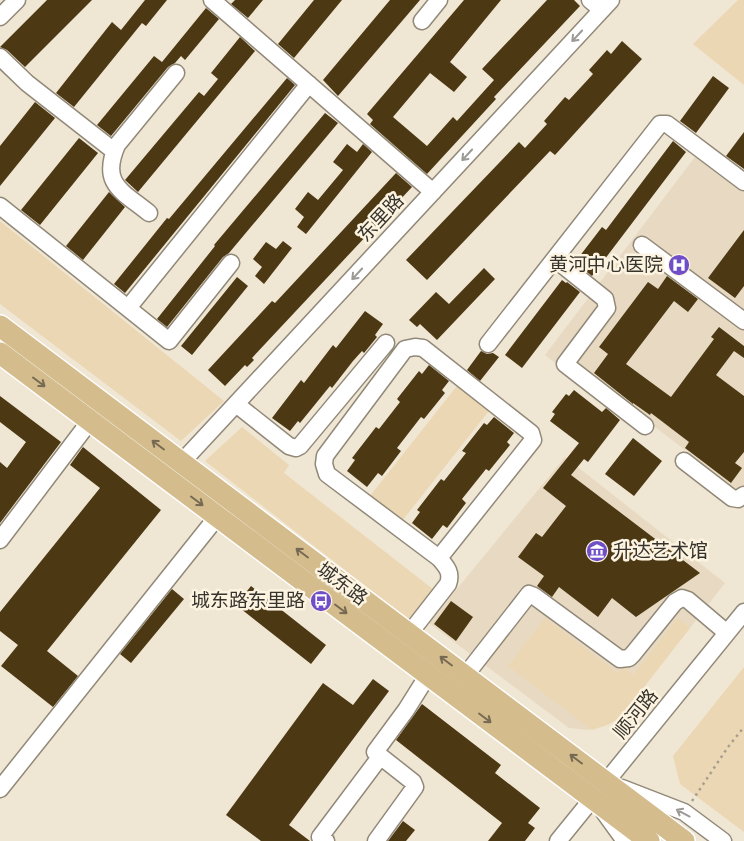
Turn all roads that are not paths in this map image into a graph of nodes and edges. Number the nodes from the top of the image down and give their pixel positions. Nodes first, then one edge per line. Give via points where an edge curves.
1 (17, 0) edge
2 (212, 0) edge
3 (439, 0) edge
4 (601, 3) edge
5 (0, 17) edge
6 (422, 21) dead end
7 (0, 57) edge
8 (176, 73) dead end
9 (309, 84) junction
10 (114, 151) junction
11 (744, 182) edge
12 (433, 192) junction
13 (0, 206) edge
14 (149, 213) dead end
15 (642, 245) dead end
16 (555, 259) junction
17 (231, 263) dead end
18 (128, 308) junction
19 (744, 322) edge
20 (0, 326) edge
21 (386, 343) dead end
22 (488, 344) dead end
23 (0, 353) edge
24 (236, 404) junction
25 (90, 421) junction
26 (645, 426) dead end
27 (684, 461) dead end
28 (182, 463) junction
29 (744, 495) edge
30 (217, 516) junction
31 (0, 540) edge
32 (440, 558) junction
33 (744, 612) edge
34 (727, 633) junction
35 (409, 634) junction
36 (428, 675) junction
37 (466, 676) junction
38 (380, 757) junction
39 (606, 782) junction
40 (0, 789) edge
41 (594, 800) junction
42 (326, 841) edge
43 (376, 841) edge
44 (558, 841) edge
45 (625, 841) edge
46 (649, 841) edge
47 (684, 841) edge
48 (723, 841) edge

1 - 5 street
2 - 9 street
3 - 6 street
4 -> 12 street, 东里路
7 - 10 street via 27,83
8 - 10 street
9 - 12 street
9 - 18 street
10 - 14 street via 111,177 116,187
11 - 16 street via 667,124 660,124
12 -> 24 street, 东里路
13 - 18 street
15 - 19 street
16 - 22 street
16 - 26 street via 605,299 607,308 565,364
17 - 18 street via 168,341
28 -> 20 main road, 城东路
21 - 24 street via 296,448
23 -> 25 main road, 城东路
24 - 28 street, 东里路
25 -> 30 main road, 城东路
25 - 31 street
27 - 29 street via 732,498
35 -> 28 main road, 城东路
30 -> 36 main road, 城东路
30 - 40 street
32 - 32 street via 533,440 531,434 499,408 423,348 415,346 405,349 325,456 324,464 327,474
32 - 35 street via 451,578
33 - 34 street, 顺河路
34 - 37 street via 682,598 675,602 634,654 620,660 529,594
34 - 39 street, 顺河路
37 -> 35 main road, 城东路
36 - 38 street via 375,752
36 -> 41 main road, 城东路
39 -> 37 main road, 城东路
38 - 42 street via 320,837
38 - 43 street via 415,787
39 - 41 street, 顺河路
39 - 47 main road, 城东路
48 -> 39 street via 684,812
41 - 44 street, 顺河路
41 - 45 street
41 - 46 main road, 城东路

